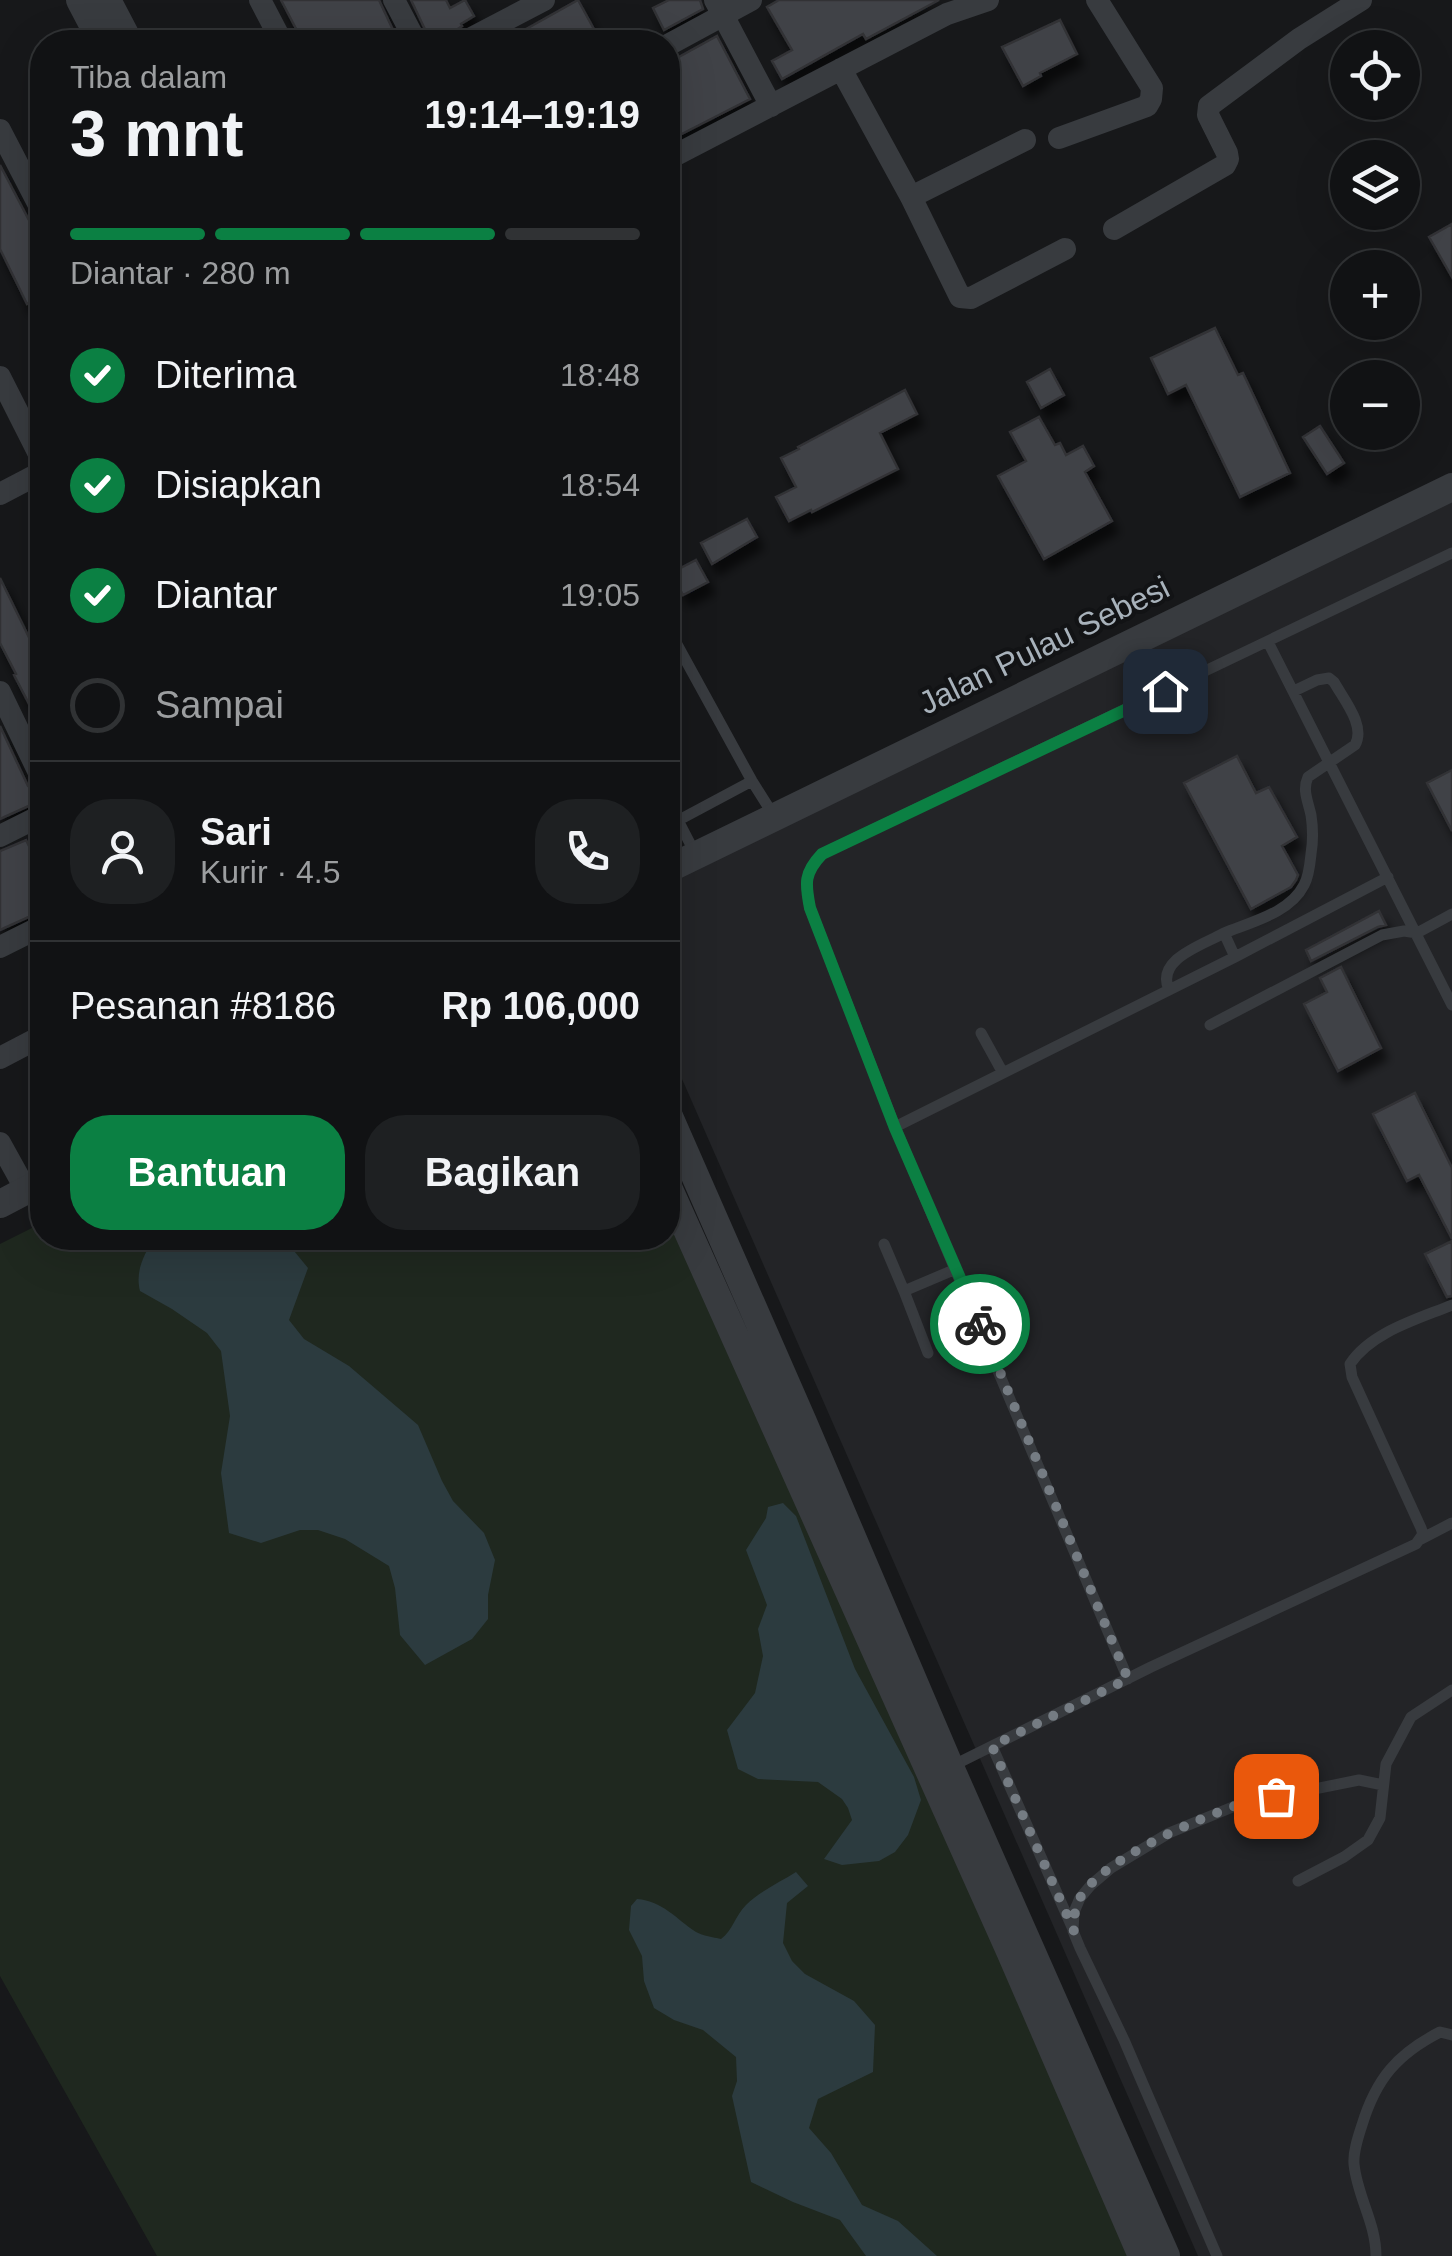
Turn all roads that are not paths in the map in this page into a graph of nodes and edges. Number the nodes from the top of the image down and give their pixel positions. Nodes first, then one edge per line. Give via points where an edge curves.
1 (80, 0) edge
2 (107, 0) edge
3 (260, 0) edge
4 (394, 0) edge
5 (544, 0) edge
6 (751, 0) edge
7 (1097, 0) edge
8 (1361, 0) edge
9 (979, 1) edge
10 (719, 8) edge
11 (96, 30) edge
12 (123, 30) edge
13 (276, 30) edge
14 (410, 30) edge
15 (487, 30) edge
16 (680, 36) edge
17 (841, 70) junction
18 (771, 106) junction
19 (0, 130) edge
20 (1059, 138) dead end
21 (1025, 140) dead end
22 (680, 152) edge
23 (30, 188) edge
24 (911, 198) junction
25 (1114, 229) dead end
26 (1065, 250) dead end
27 (0, 379) edge
28 (30, 437) edge
29 (30, 478) edge
30 (1452, 487) edge
31 (0, 494) edge
32 (1452, 553) edge
33 (1268, 642) junction
34 (680, 650) edge
35 (1294, 691) junction
36 (2, 701) edge
37 (30, 756) edge
38 (1328, 762) junction
39 (752, 781) junction
40 (774, 816) junction
41 (680, 819) edge
42 (30, 821) edge
43 (680, 822) edge
44 (0, 836) edge
45 (696, 855) junction
46 (680, 863) edge
47 (1388, 876) junction
48 (1452, 914) edge
49 (30, 932) edge
50 (1417, 933) junction
51 (1224, 934) junction
52 (0, 947) edge
53 (1235, 956) junction
54 (1169, 990) junction
55 (1452, 1004) edge
56 (1210, 1025) dead end
57 (981, 1033) dead end
58 (30, 1042) edge
59 (0, 1058) edge
60 (1003, 1073) junction
61 (895, 1128) junction
62 (680, 1141) edge
63 (0, 1143) edge
64 (14, 1195) edge
65 (680, 1215) edge
66 (884, 1244) dead end
67 (956, 1269) junction
68 (904, 1291) junction
69 (1452, 1304) edge
70 (928, 1352) dead end
71 (1452, 1523) edge
72 (1421, 1539) junction
73 (1128, 1679) junction
74 (1452, 1690) edge
75 (992, 1746) junction
76 (950, 1767) junction
77 (1384, 1784) junction
78 (1298, 1880) dead end
79 (1074, 1931) junction
80 (1452, 2035) edge
81 (1142, 2256) edge
82 (1166, 2256) edge
83 (1217, 2256) edge
84 (1376, 2256) edge

1 - 11 street
2 - 12 street
3 - 13 street
4 - 14 street
5 - 15 street
6 - 10 street
7 - 20 street via 1152,88 1151,99
8 - 25 street via 1209,106 1227,153 1225,165
9 - 17 street
10 - 16 street
10 - 18 street
17 - 18 street
17 - 24 street
18 - 22 street
19 - 23 street
21 - 24 street
24 - 26 street via 960,297 971,298
27 - 28 street
29 - 31 street
30 - 40 street, Jalan Pulau Sebesi
32 - 33 lane
33 - 35 lane
33 - 61 lane via 822,854 810,867 810,908
34 - 39 lane
35 - 38 lane
35 - 38 lane via 1329,678 1358,726 1355,745
36 - 37 street
38 - 47 lane
38 - 51 lane via 1305,783 1312,817 1305,885 1281,909
39 - 40 lane
39 - 41 lane
40 - 45 street, Jalan Pulau Sebesi
42 - 44 street
43 - 45 lane
45 - 46 street, Jalan Pulau Sebesi
47 - 50 lane
47 - 53 lane
48 - 50 lane
49 - 52 street
50 - 55 lane
50 - 56 lane via 1382,935
51 - 53 lane
51 - 54 lane via 1173,961 1166,972
53 - 54 lane
54 - 60 lane
57 - 60 lane
58 - 59 street
60 - 61 lane
61 - 67 lane
62 - 76 street
63 - 64 street
65 - 81 street
66 - 68 lane
67 - 68 lane
67 - 73 lane
68 - 70 lane
69 - 72 lane via 1384,1334 1350,1364 1422,1528
71 - 72 lane
72 - 73 lane
73 - 75 lane
74 - 77 lane via 1410,1717 1386,1764
75 - 76 lane
75 - 79 lane
76 - 82 street
77 - 78 lane via 1380,1818 1368,1840
77 - 79 lane via 1360,1780 1240,1804 1169,1833 1091,1884 1074,1912
79 - 83 lane
80 - 84 lane via 1440,2032 1410,2050 1369,2102 1353,2162

